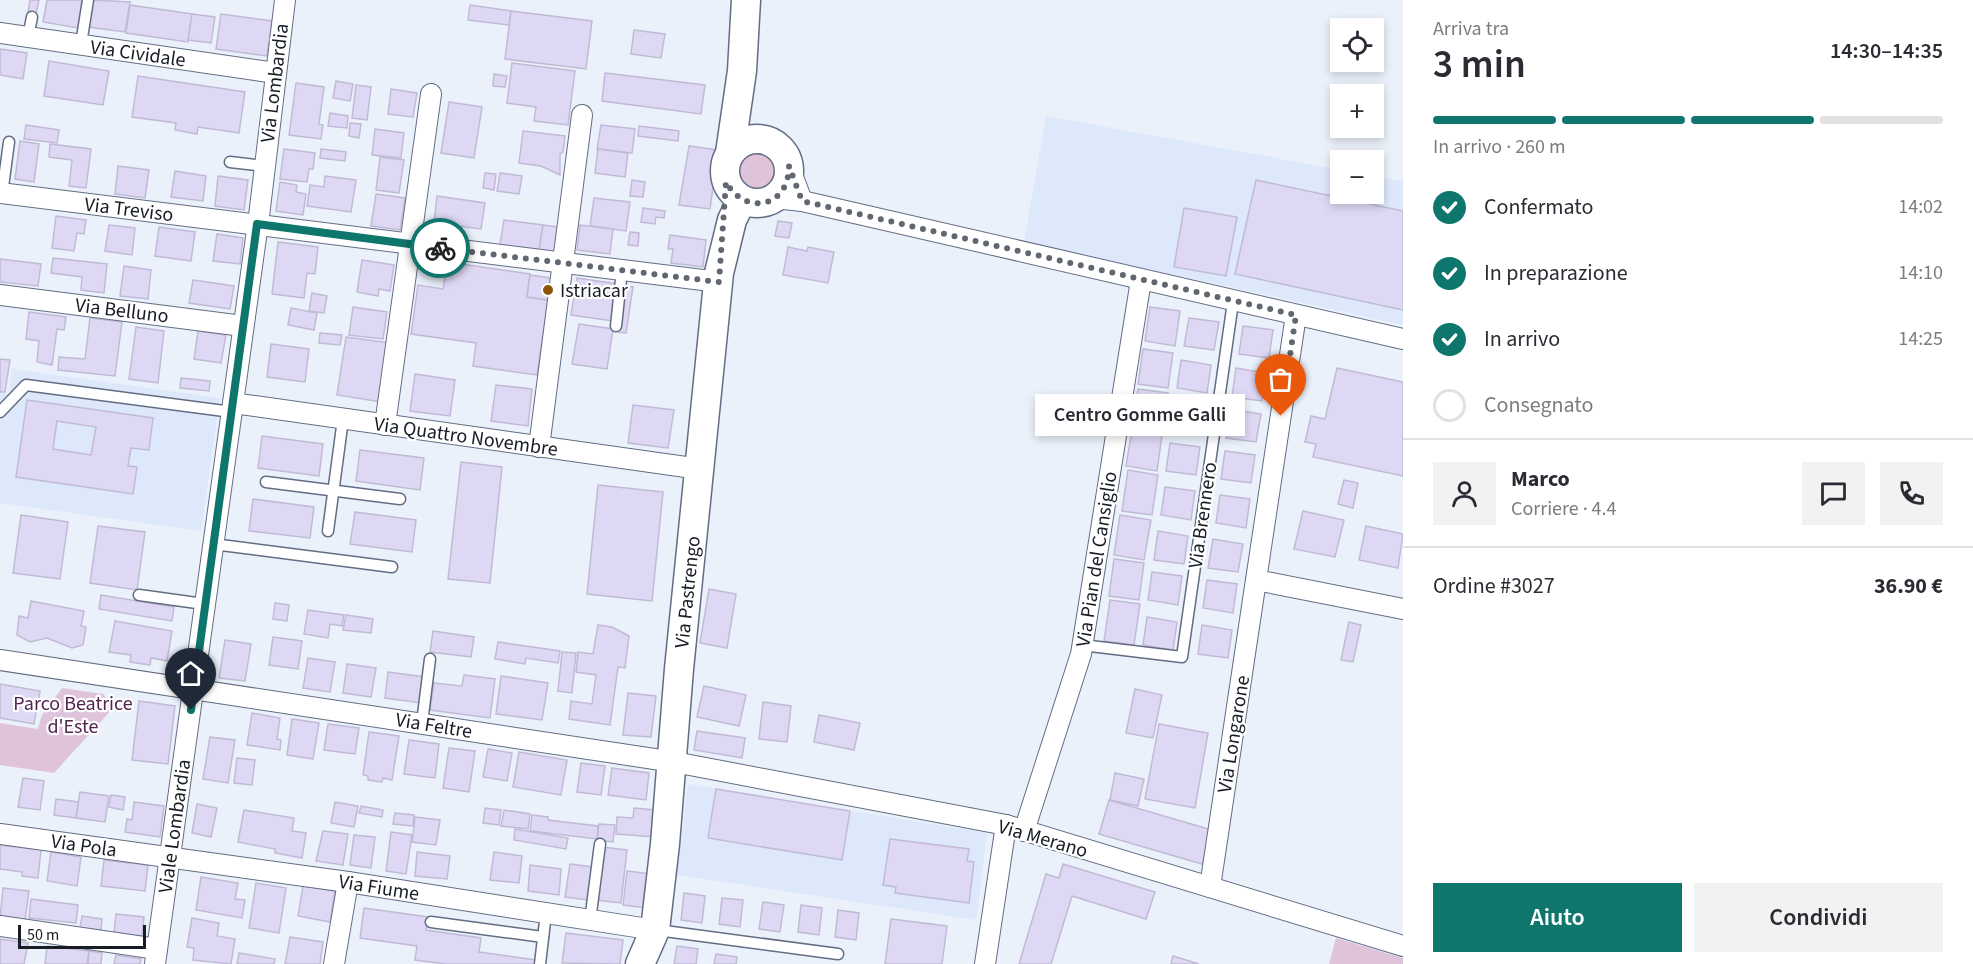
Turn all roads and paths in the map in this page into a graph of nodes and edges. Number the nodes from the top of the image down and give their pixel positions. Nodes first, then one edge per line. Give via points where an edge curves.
1 (88, 0) edge
2 (285, 0) edge
3 (746, 0) edge
4 (32, 17) dead end
5 (0, 33) edge
6 (28, 37) junction
7 (81, 44) junction
8 (742, 72) junction
9 (276, 74) junction
10 (431, 94) dead end
11 (582, 116) dead end
12 (771, 141) junction
13 (9, 142) dead end
14 (730, 153) junction
15 (230, 162) dead end
16 (264, 166) junction
17 (734, 191) junction
18 (1, 194) edge
19 (788, 200) junction
20 (257, 224) junction
21 (412, 244) junction
22 (563, 263) junction
23 (721, 269) junction
24 (622, 270) junction
25 (1141, 280) junction
26 (0, 295) edge
27 (1233, 302) junction
28 (1296, 315) junction
29 (243, 326) junction
30 (616, 326) dead end
31 (1403, 339) edge
32 (232, 408) junction
33 (0, 412) edge
34 (343, 419) junction
35 (385, 425) junction
36 (540, 447) junction
37 (700, 469) junction
38 (266, 482) dead end
39 (333, 490) junction
40 (400, 500) dead end
41 (328, 531) dead end
42 (213, 544) junction
43 (392, 567) dead end
44 (1256, 580) junction
45 (139, 595) dead end
46 (204, 604) junction
47 (1403, 609) edge
48 (1082, 645) junction
49 (430, 659) dead end
50 (0, 660) edge
51 (194, 688) junction
52 (422, 723) junction
53 (674, 762) junction
54 (1015, 828) junction
55 (0, 834) edge
56 (600, 844) dead end
57 (169, 856) junction
58 (348, 882) junction
59 (1210, 887) junction
60 (546, 913) junction
61 (590, 921) junction
62 (431, 922) dead end
63 (0, 926) edge
64 (655, 930) junction
65 (543, 937) junction
66 (1403, 946) edge
67 (838, 954) dead end
68 (156, 956) edge
69 (334, 964) edge
70 (540, 964) edge
71 (640, 964) edge
72 (985, 964) edge

1 - 7 lane
2 - 9 street, Via Lombardia
3 - 8 street
4 - 6 lane
5 - 6 street, Via Cividale
6 - 7 street, Via Cividale
7 - 9 street, Via Cividale
8 - 12 street via 756,129
8 - 14 street
9 - 16 street, Via Lombardia
10 - 21 street
11 - 22 street
12 - 14 street via 752,139 738,144
12 - 19 street via 781,149 789,166 783,190
13 - 18 lane
14 - 17 street via 724,171
15 - 16 lane, Via Lombardia
16 - 20 street, Via Lombardia
17 - 19 street via 754,204
17 - 23 street, Via Pastrengo
18 - 20 street, Via Treviso
19 - 25 street
20 - 21 street, Via Treviso
20 - 29 street, Viale Lombardia
21 - 22 street, Via Treviso
21 - 35 street
22 - 24 street, Via Treviso
22 - 36 street
23 - 24 street, Via Treviso
23 - 37 street, Via Pastrengo
24 - 30 lane
25 - 27 street
25 - 48 street, Via Pian del Cansiglio
26 - 29 street, Via Belluno
27 - 28 street
27 - 48 lane, Via Brennero via 1182,657
28 - 31 street
28 - 44 street, Via Longarone
29 - 32 street, Viale Lombardia
32 - 33 lane via 26,385
32 - 34 street, Via Quattro Novembre
32 - 42 street, Viale Lombardia
34 - 35 street, Via Quattro Novembre
34 - 39 lane
35 - 36 street, Via Quattro Novembre
36 - 37 street, Via Quattro Novembre
37 - 53 street, Via Pastrengo via 679,669
38 - 39 lane
39 - 40 lane
39 - 41 lane
42 - 43 lane
42 - 46 street, Viale Lombardia
44 - 47 street
44 - 59 street, Via Longarone
45 - 46 lane
46 - 51 street, Viale Lombardia
48 - 54 street, Via Pian del Cansiglio via 1056,738
49 - 52 lane
50 - 51 street, Via Feltre
51 - 52 street, Via Feltre
51 - 57 street, Viale Lombardia
52 - 53 street, Via Feltre
53 - 54 street, Via Merano
53 - 64 street, Via Pastrengo
54 - 59 street, Via Merano
54 - 72 street, Via Pian del Cansiglio
55 - 57 street, Via Pola
56 - 61 lane
57 - 58 street, Via Fiume
57 - 68 street, Viale Lombardia
58 - 60 street, Via Fiume
58 - 69 street
59 - 66 street, Via Merano
60 - 61 street, Via Fiume
60 - 65 lane
61 - 64 street, Via Fiume
62 - 65 lane
63 - 68 street
64 - 67 lane
64 - 71 street, Via Pastrengo
65 - 70 lane

